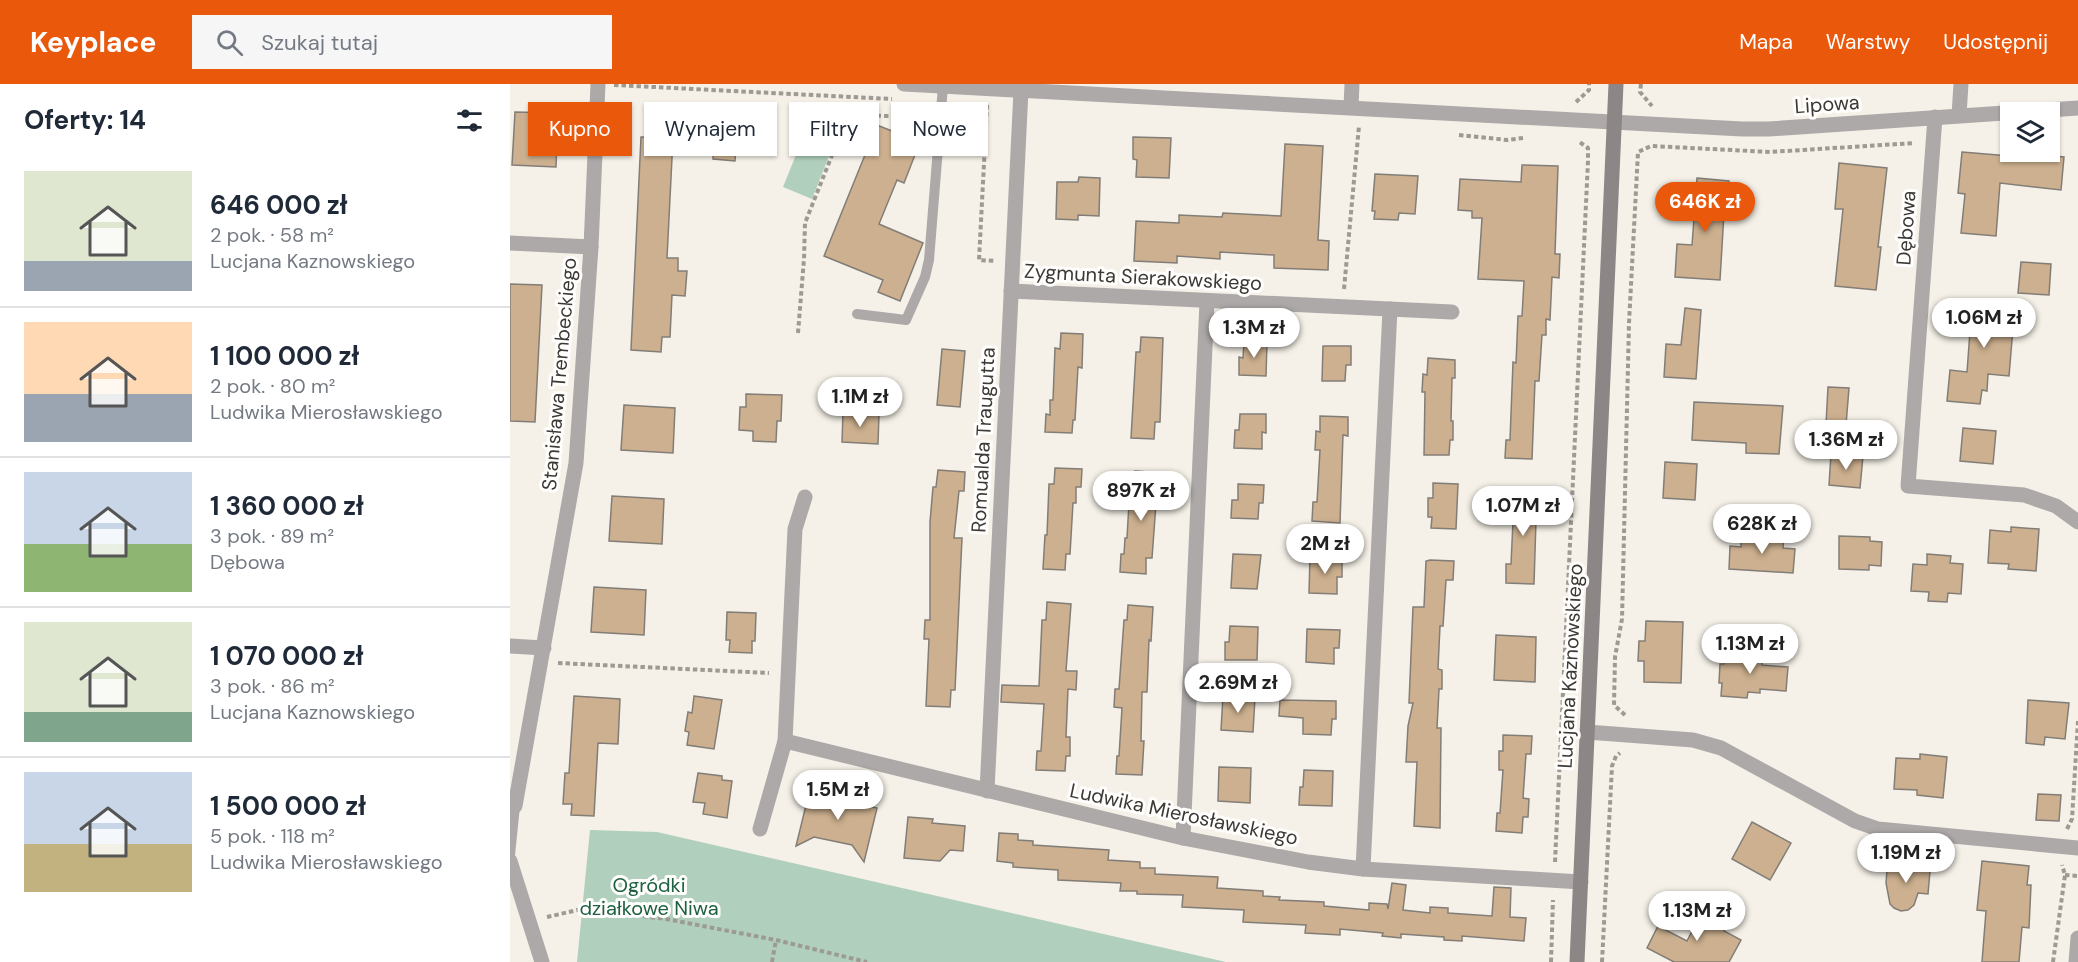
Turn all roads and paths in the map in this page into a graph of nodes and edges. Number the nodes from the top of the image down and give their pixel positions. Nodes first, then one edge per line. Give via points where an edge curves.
1 (598, 84) edge
2 (904, 84) edge
3 (1352, 84) edge
4 (1616, 84) edge
5 (1961, 84) edge
6 (943, 86) junction
7 (1021, 90) junction
8 (942, 102) edge
9 (1351, 107) junction
10 (2078, 108) edge
11 (1959, 115) junction
12 (891, 116) edge
13 (1935, 117) junction
14 (1614, 122) junction
15 (1359, 125) dead end
16 (1933, 142) junction
17 (937, 156) edge
18 (984, 156) edge
19 (510, 243) edge
20 (591, 247) junction
21 (1013, 262) junction
22 (1011, 291) junction
23 (1207, 302) junction
24 (1343, 307) junction
25 (1390, 309) junction
26 (1452, 312) dead end
27 (857, 314) dead end
28 (798, 333) dead end
29 (805, 497) dead end
30 (2078, 522) edge
31 (510, 646) edge
32 (543, 655) junction
33 (788, 674) junction
34 (1624, 714) junction
35 (1632, 720) dead end
36 (1587, 732) junction
37 (1624, 735) junction
38 (785, 741) junction
39 (987, 791) junction
40 (516, 806) joint
41 (760, 829) dead end
42 (1183, 838) junction
43 (2078, 848) edge
44 (510, 855) edge
45 (510, 861) edge
46 (1363, 869) junction
47 (2065, 875) dead end
48 (2078, 876) edge
49 (1581, 882) junction
50 (529, 922) junction
51 (2078, 938) edge
52 (776, 940) junction
53 (542, 962) edge
54 (772, 962) edge
55 (867, 962) edge
56 (1577, 962) edge
57 (1602, 962) edge
58 (2076, 962) edge

1 - 20 street, Stanisława Trembeckiego
2 - 6 street, Lipowa
3 - 9 street
4 - 14 street, Lucjana Kaznowskiego
5 - 11 street
6 - 7 street, Lipowa
6 - 8 lane
7 - 9 street, Lipowa
7 - 21 street, Romualda Traugutta
9 - 14 street, Lipowa
10 - 11 street, Lipowa
11 - 13 street, Lipowa
12 - 28 path via 848,115 805,223
13 - 14 street, Lipowa via 1769,129
13 - 16 street, Dębowa
14 - 36 street, Lucjana Kaznowskiego
15 - 24 path
16 - 30 street, Dębowa via 1908,486 2024,495 2056,506
16 - 34 path via 1770,152 1651,146 1638,152 1629,323 1622,619 1615,657 1614,705
17 - 27 lane via 929,260 906,320
18 - 21 path via 979,260
19 - 20 street
20 - 32 street, Stanisława Trembeckiego via 576,463
21 - 22 street, Romualda Traugutta
22 - 23 street, Zygmunta Sierakowskiego
22 - 39 street, Romualda Traugutta
23 - 24 street, Zygmunta Sierakowskiego
23 - 42 street
24 - 25 street, Zygmunta Sierakowskiego
25 - 26 street, Zygmunta Sierakowskiego
25 - 46 street
29 - 33 street via 795,529
31 - 32 street
32 - 33 path
32 - 40 street, Stanisława Trembeckiego
33 - 38 street
34 - 35 path
34 - 37 path
36 - 37 street
36 - 49 street, Lucjana Kaznowskiego
37 - 43 street via 1693,740 1720,748 1855,821 1878,829
37 - 57 path via 1625,750 1616,756 1612,766
38 - 39 street, Ludwika Mierosławskiego
38 - 41 street
39 - 42 street, Ludwika Mierosławskiego
40 - 44 lane
42 - 46 street, Ludwika Mierosławskiego
45 - 50 street
46 - 49 street, Ludwika Mierosławskiego
47 - 48 path
49 - 56 street, Lucjana Kaznowskiego
50 - 52 path via 582,909 666,919
50 - 53 street
51 - 58 street
52 - 54 path
52 - 55 path

